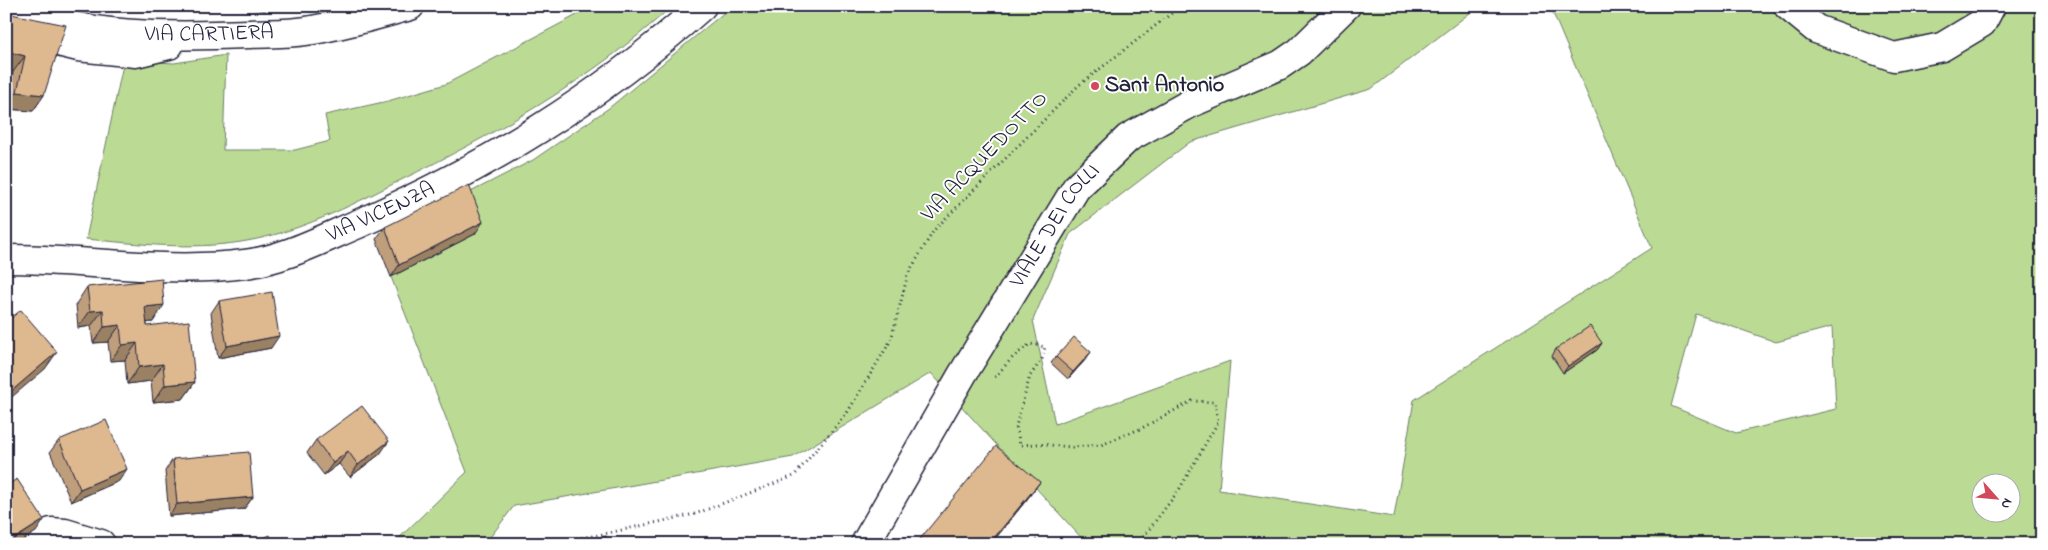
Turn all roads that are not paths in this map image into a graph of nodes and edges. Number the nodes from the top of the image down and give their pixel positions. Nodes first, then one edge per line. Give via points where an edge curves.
1 (9, 6) edge
2 (410, 6) edge
3 (702, 6) edge
4 (1346, 6) edge
5 (1788, 6) edge
6 (1992, 6) edge
7 (6, 29) edge
8 (212, 36) junction
9 (6, 259) edge
10 (28, 544) edge
11 (101, 544) edge
12 (865, 544) edge

1 - 8 main road, VIA CARTIERA via 68,26 148,35
2 - 8 main road, VIA CARTIERA via 306,31
3 - 9 main road, VIA VICENZA via 648,53 534,134 402,205 296,250 247,264 206,267
4 - 12 main road, VIALE DEI COLLI via 1299,52 1280,65 1191,103 1128,138 1076,188
5 - 6 main road via 1816,29 1894,57 1942,46 1982,23
7 - 8 main road via 78,47 136,53
10 - 11 main road via 51,532

